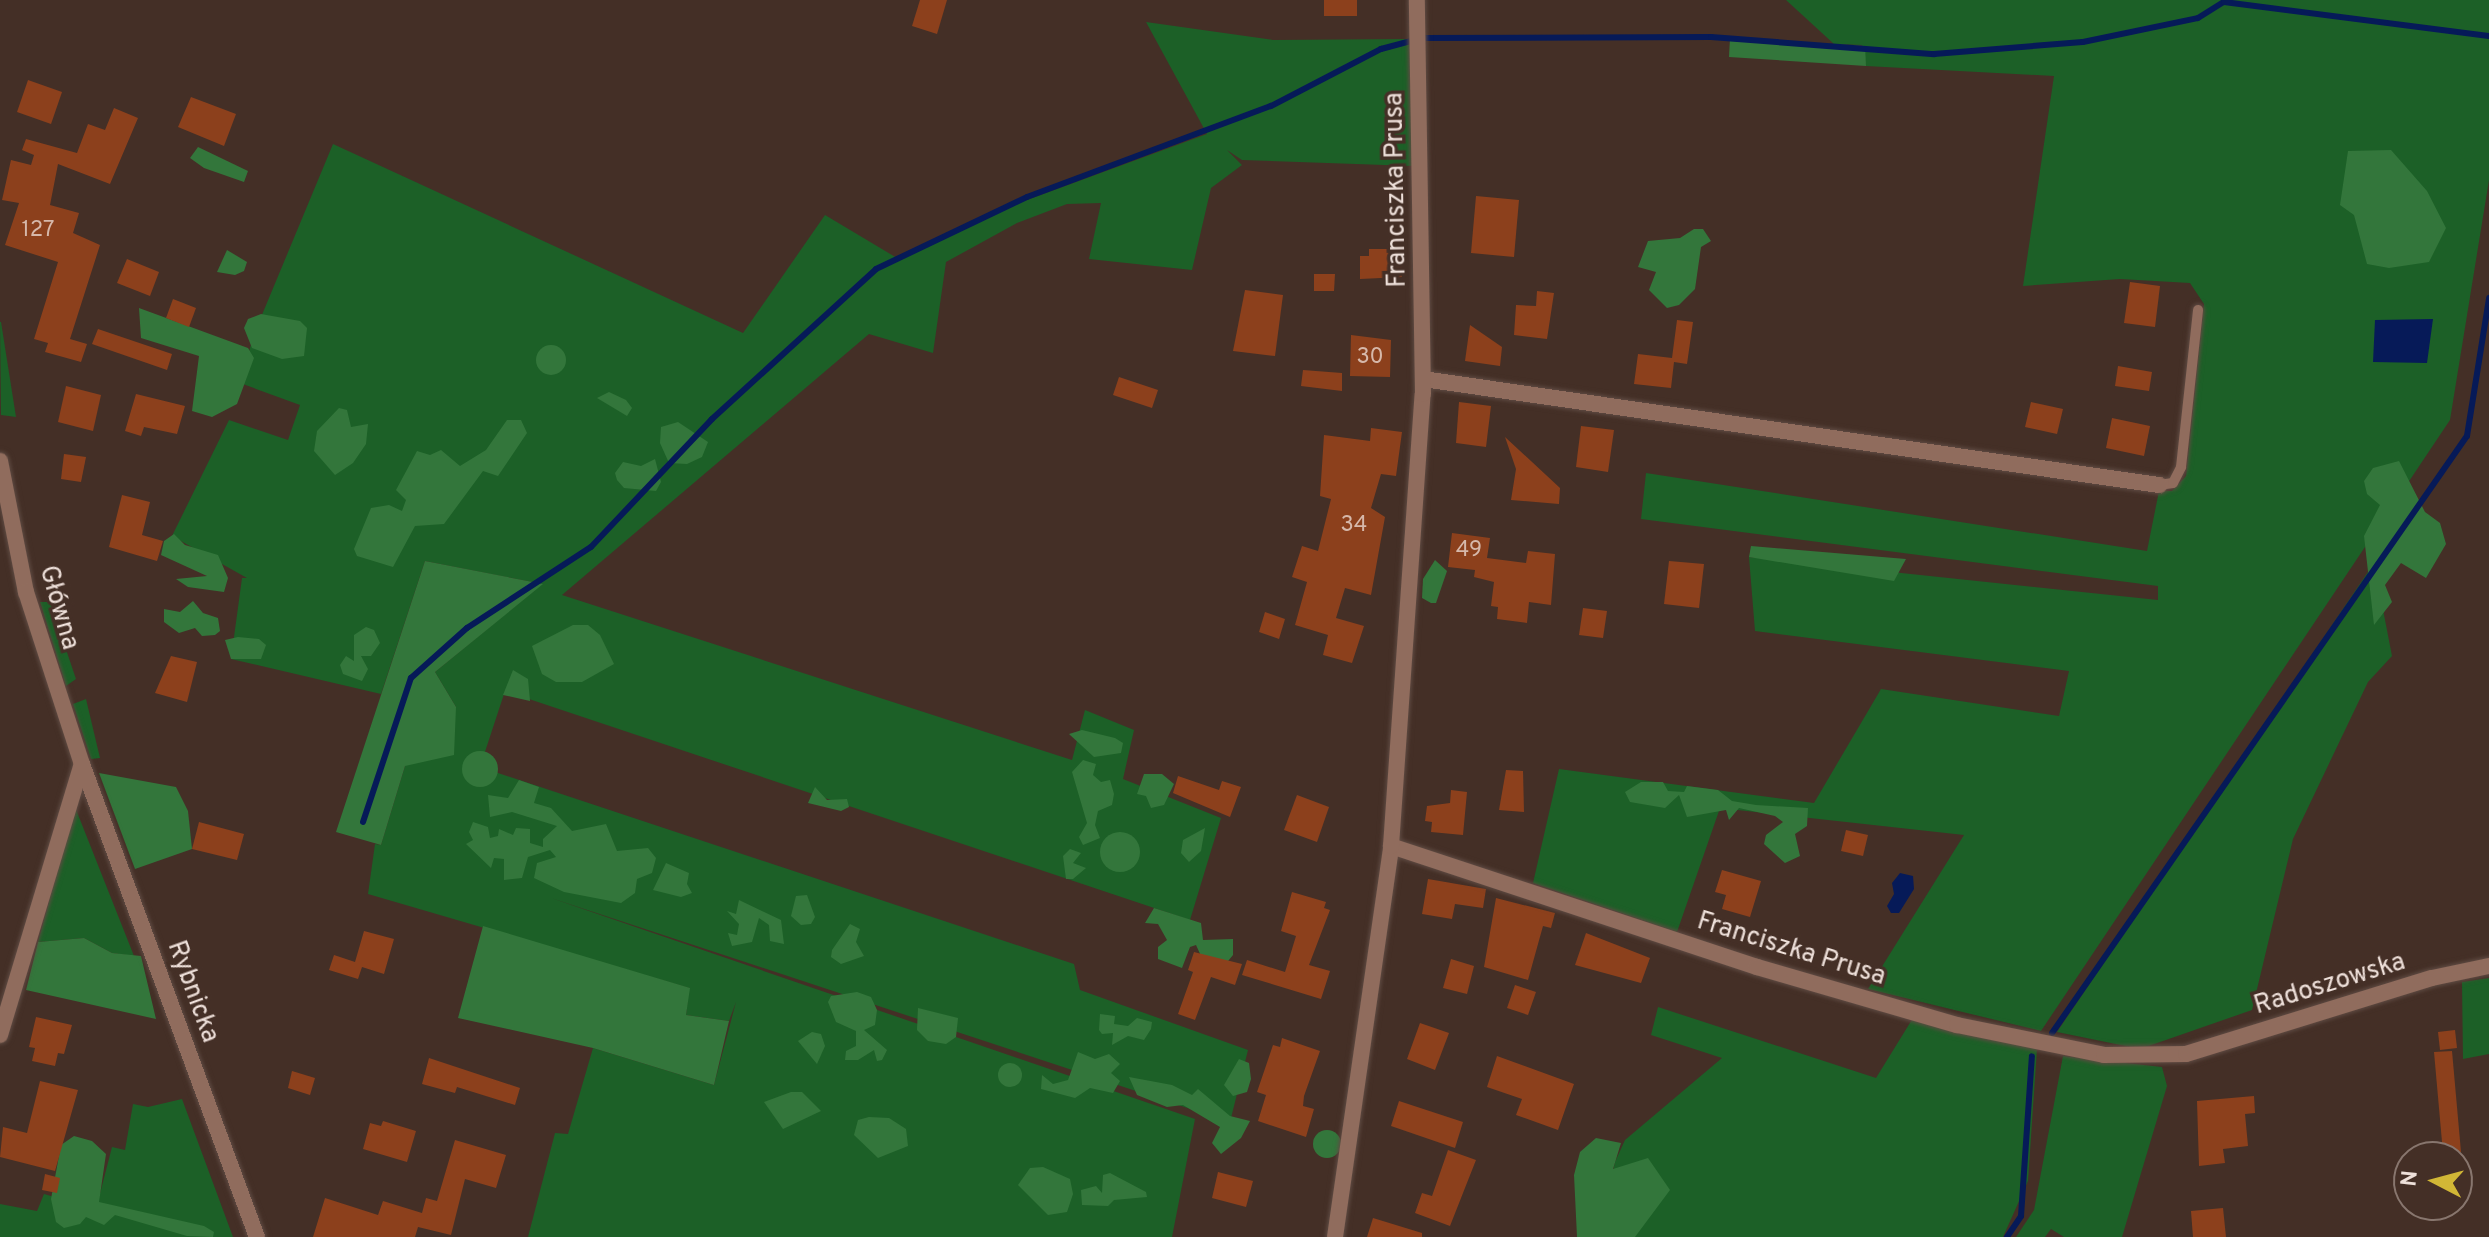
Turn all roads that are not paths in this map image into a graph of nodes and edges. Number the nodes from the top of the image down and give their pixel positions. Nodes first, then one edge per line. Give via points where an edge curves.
1 (1417, 0) edge
2 (2198, 310) dead end
3 (1423, 379) junction
4 (0, 461) edge
5 (2159, 485) joint
6 (82, 764) junction
7 (1391, 846) junction
8 (2489, 966) edge
9 (0, 1035) edge
10 (2186, 1054) joint
11 (257, 1237) edge
12 (1335, 1237) edge

1 - 3 street, Franciszka Prusa
2 - 5 lane via 2181,467 2173,483
3 - 5 street
3 - 7 street, Franciszka Prusa
4 - 6 street, Główna via 26,592
6 - 9 street
6 - 11 street, Rybnicka
7 - 10 street, Franciszka Prusa via 1757,967 1957,1025 2104,1055
7 - 12 street, Franciszka Prusa
8 - 10 street, Radoszowska via 2432,978

